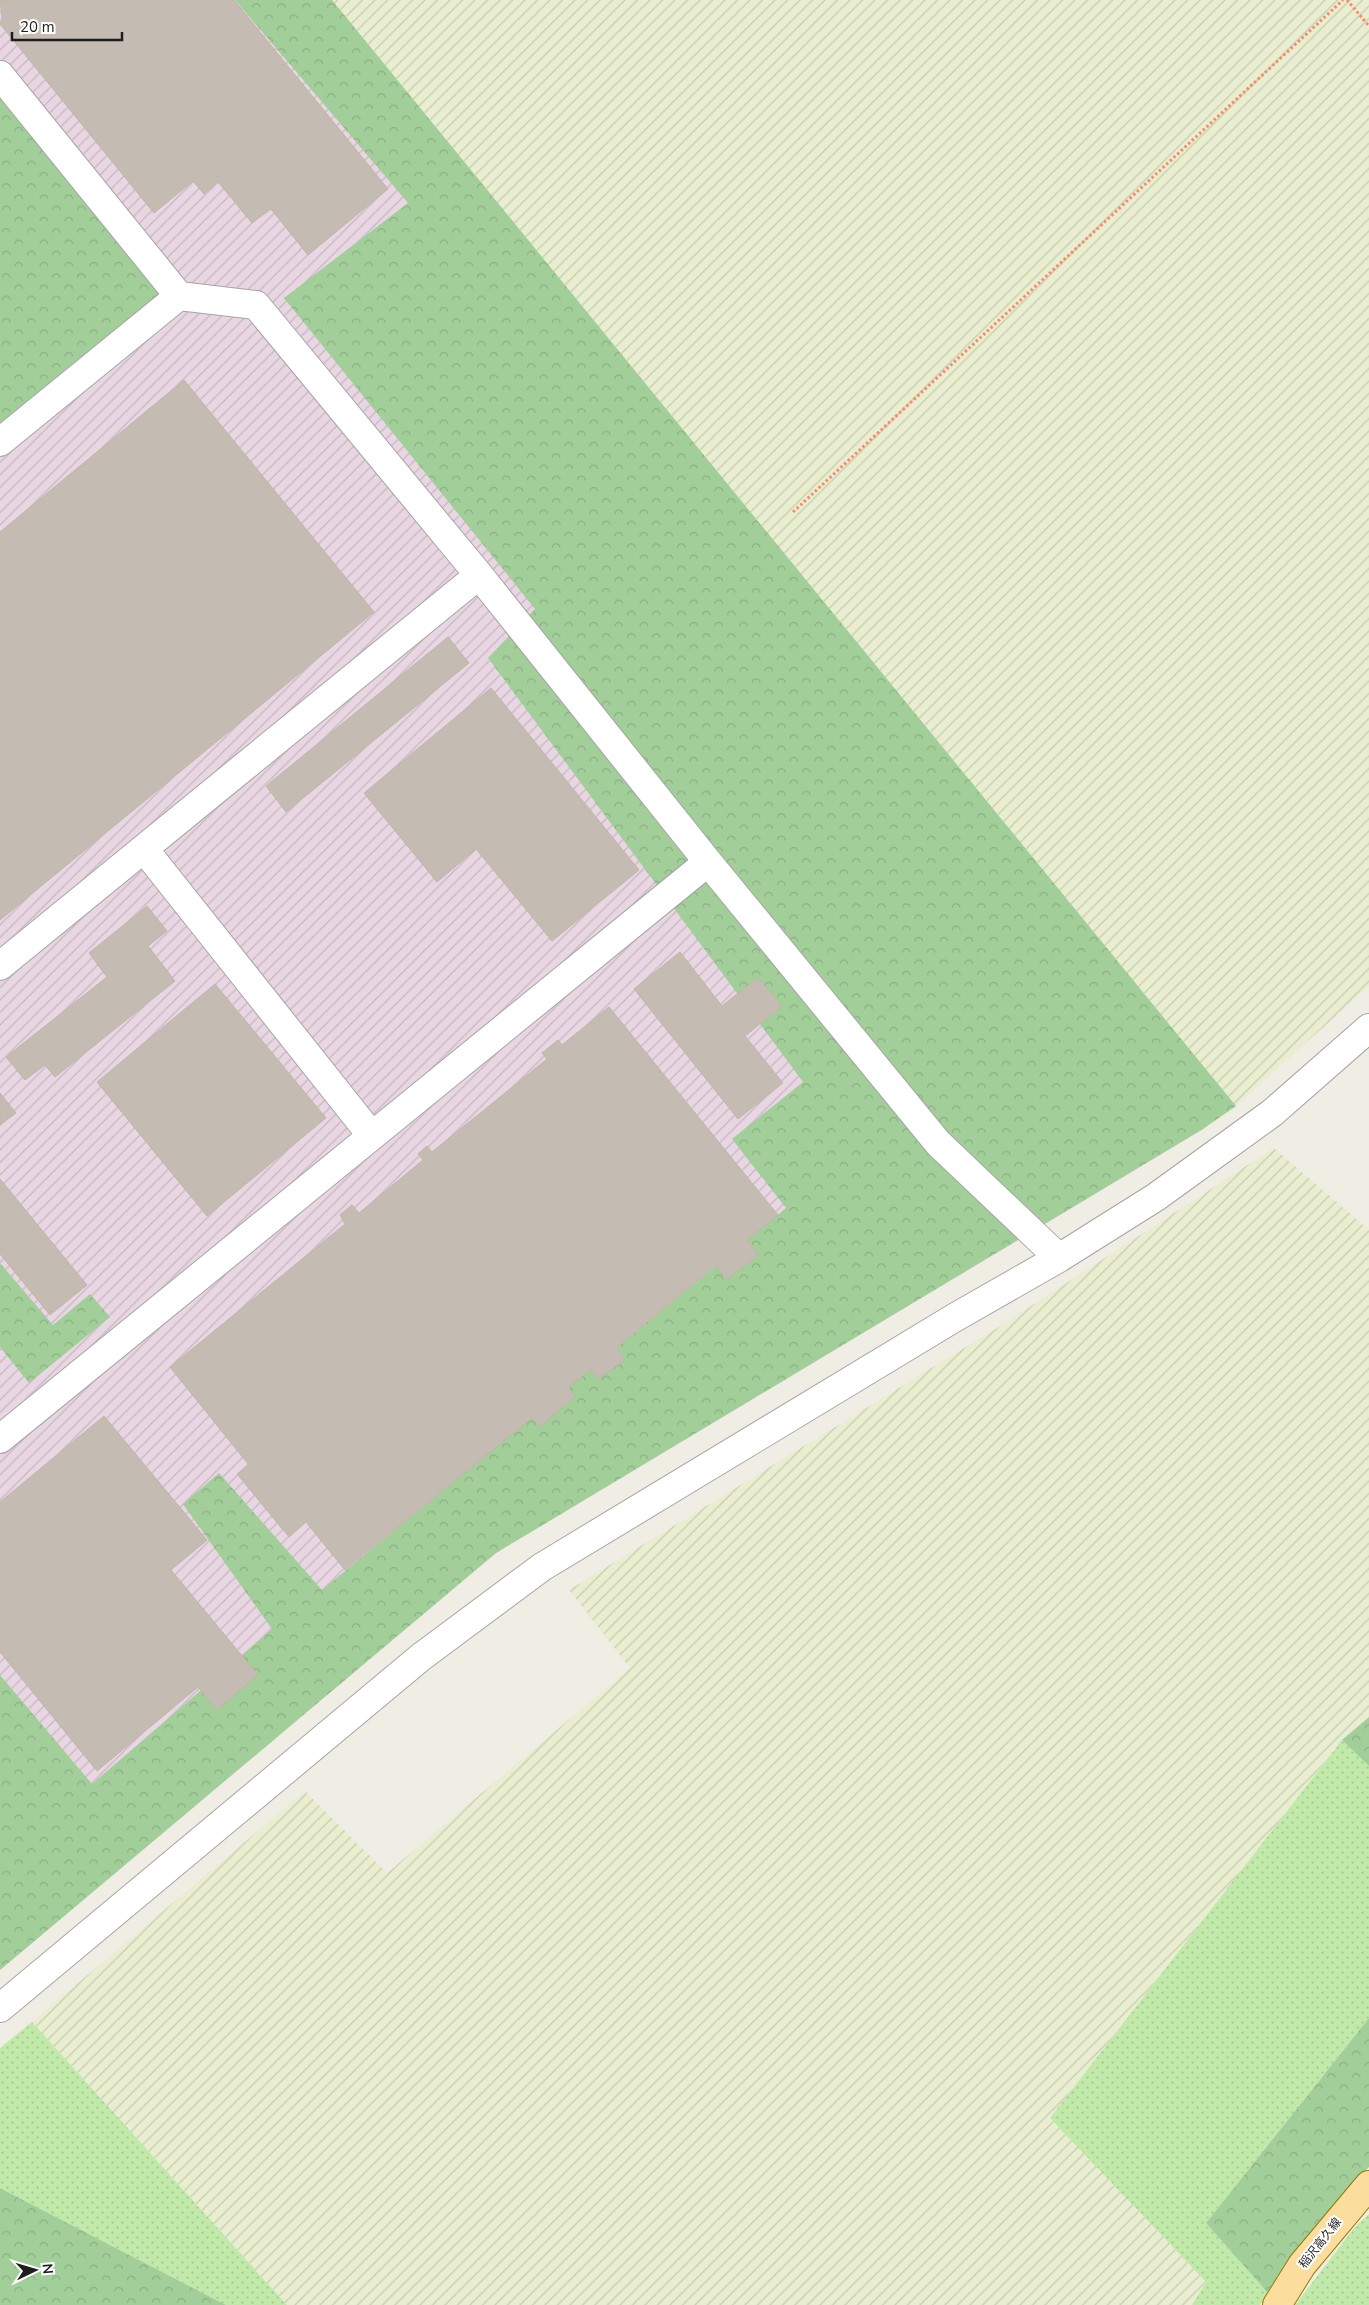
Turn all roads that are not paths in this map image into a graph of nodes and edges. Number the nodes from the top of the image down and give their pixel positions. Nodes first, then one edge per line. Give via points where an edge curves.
1 (0, 75) edge
2 (180, 296) junction
3 (0, 442) edge
4 (479, 575) junction
5 (144, 848) junction
6 (708, 862) junction
7 (0, 966) edge
8 (1369, 1028) edge
9 (372, 1136) junction
10 (1059, 1258) junction
11 (0, 1439) edge
12 (0, 2008) edge
13 (1369, 2185) edge
14 (1277, 2305) edge

1 - 2 street
2 - 3 street
2 - 4 street via 256,305
4 - 5 street
4 - 6 street
5 - 7 street
5 - 9 street
6 - 9 street
6 - 10 street via 938,1143
8 - 10 street via 1272,1113 1156,1197
9 - 11 street
10 - 12 street via 542,1567 421,1657
13 - 14 main road, 稲沢高久線 via 1302,2265

